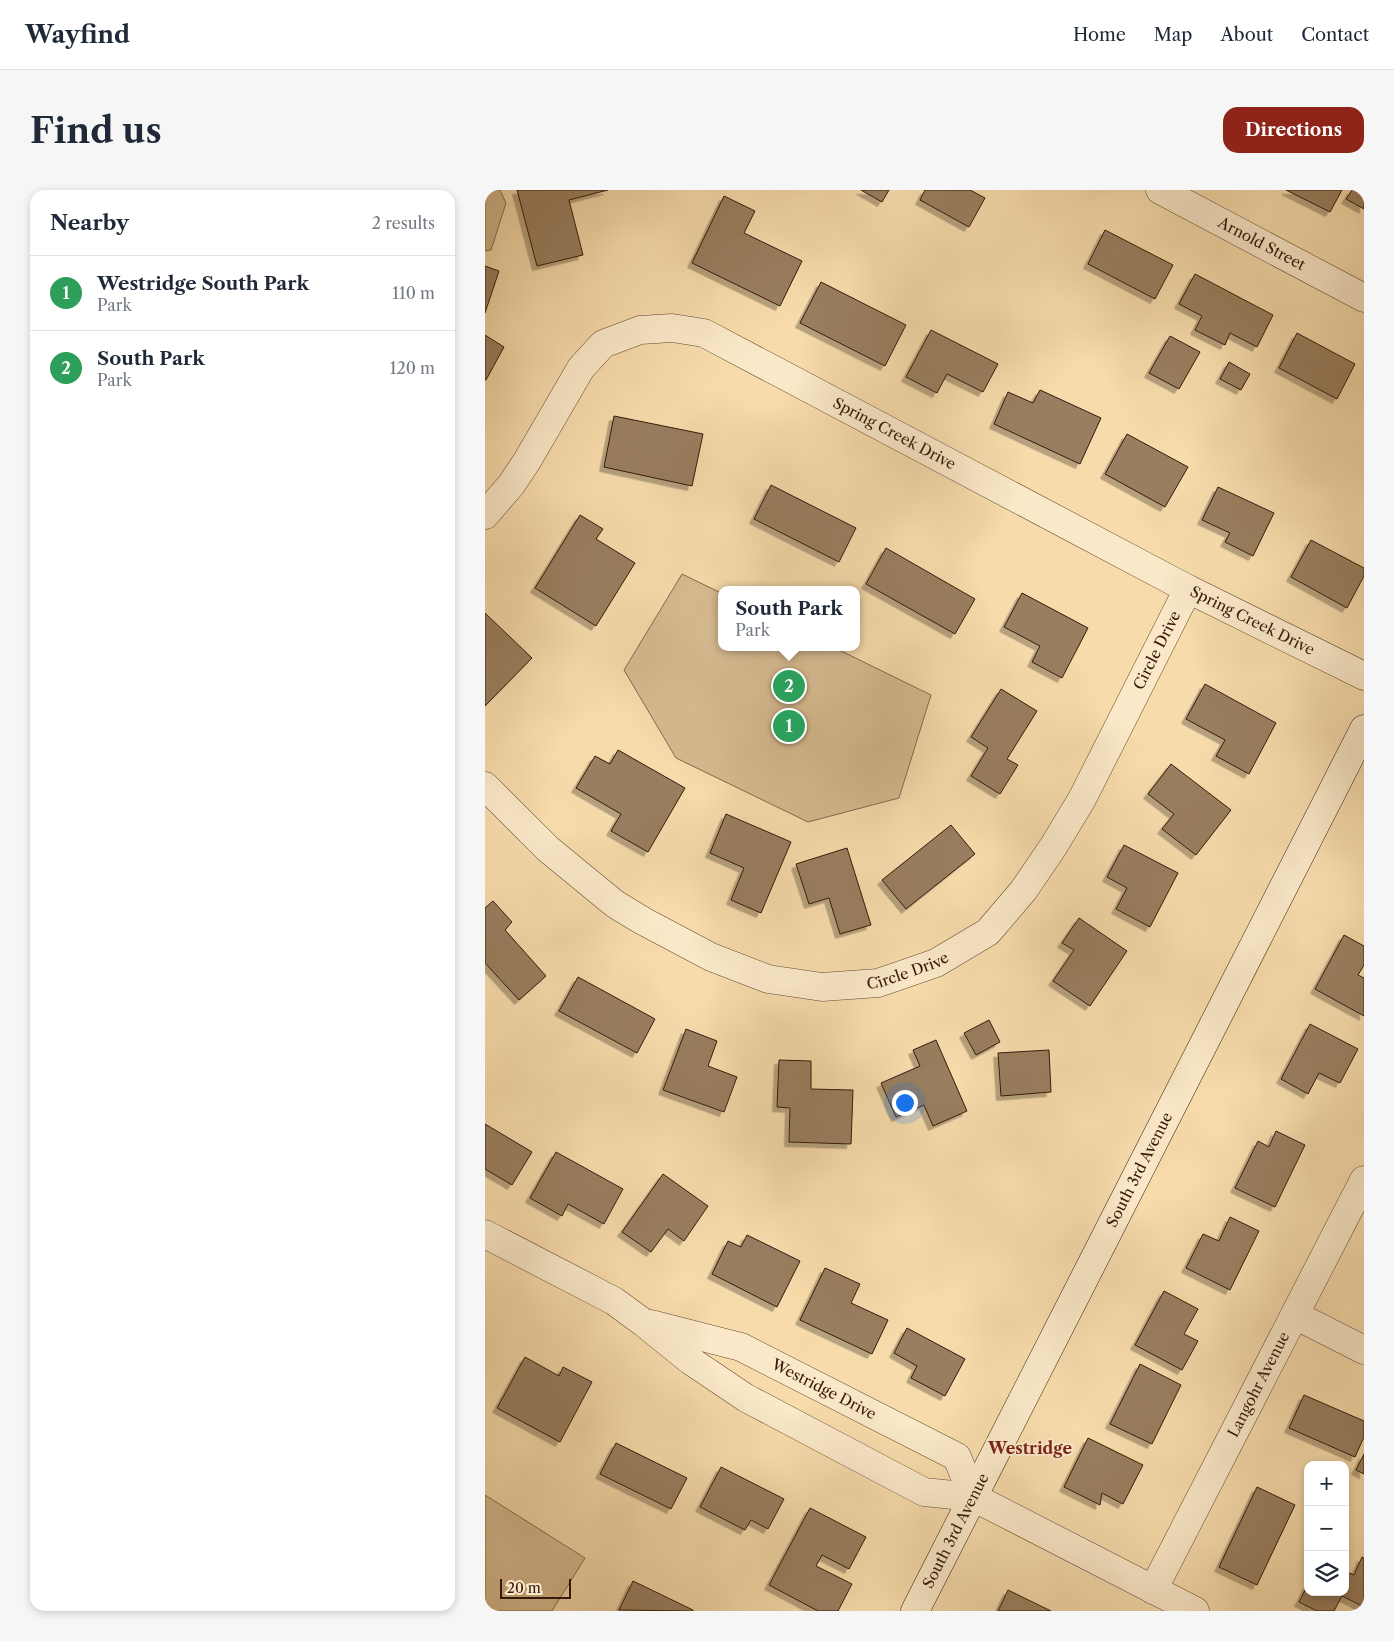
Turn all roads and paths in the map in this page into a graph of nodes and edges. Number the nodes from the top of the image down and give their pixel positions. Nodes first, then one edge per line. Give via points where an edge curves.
1 (1160, 190) edge
2 (1364, 298) edge
3 (485, 515) edge
4 (1188, 589) junction
5 (1364, 676) edge
6 (1364, 728) edge
7 (485, 786) edge
8 (1364, 1180) edge
9 (485, 1234) edge
10 (1295, 1315) junction
11 (644, 1323) junction
12 (1364, 1350) edge
13 (973, 1497) junction
14 (1153, 1590) junction
15 (915, 1611) edge
16 (1195, 1611) edge

1 - 2 street, Arnold Street
3 - 4 street, Spring Creek Drive via 527,461 581,368 603,344 640,330 672,328 704,332
4 - 5 street, Spring Creek Drive
4 - 7 street, Circle Drive via 1081,799 1023,891 988,932 936,963 878,983 823,987 768,979 711,957 615,904 548,848
6 - 13 street, South 3rd Avenue
8 - 10 street, Langohr Avenue
9 - 11 street, Westridge Drive via 614,1301
10 - 12 street
10 - 14 street, Langohr Avenue
11 - 13 street, Westridge Drive via 691,1361 746,1398 780,1416 924,1492
11 - 13 street, Westridge Drive via 741,1346 957,1457
13 - 14 street, Westridge Drive
13 - 15 street, South 3rd Avenue
14 - 16 street, Westridge Drive

